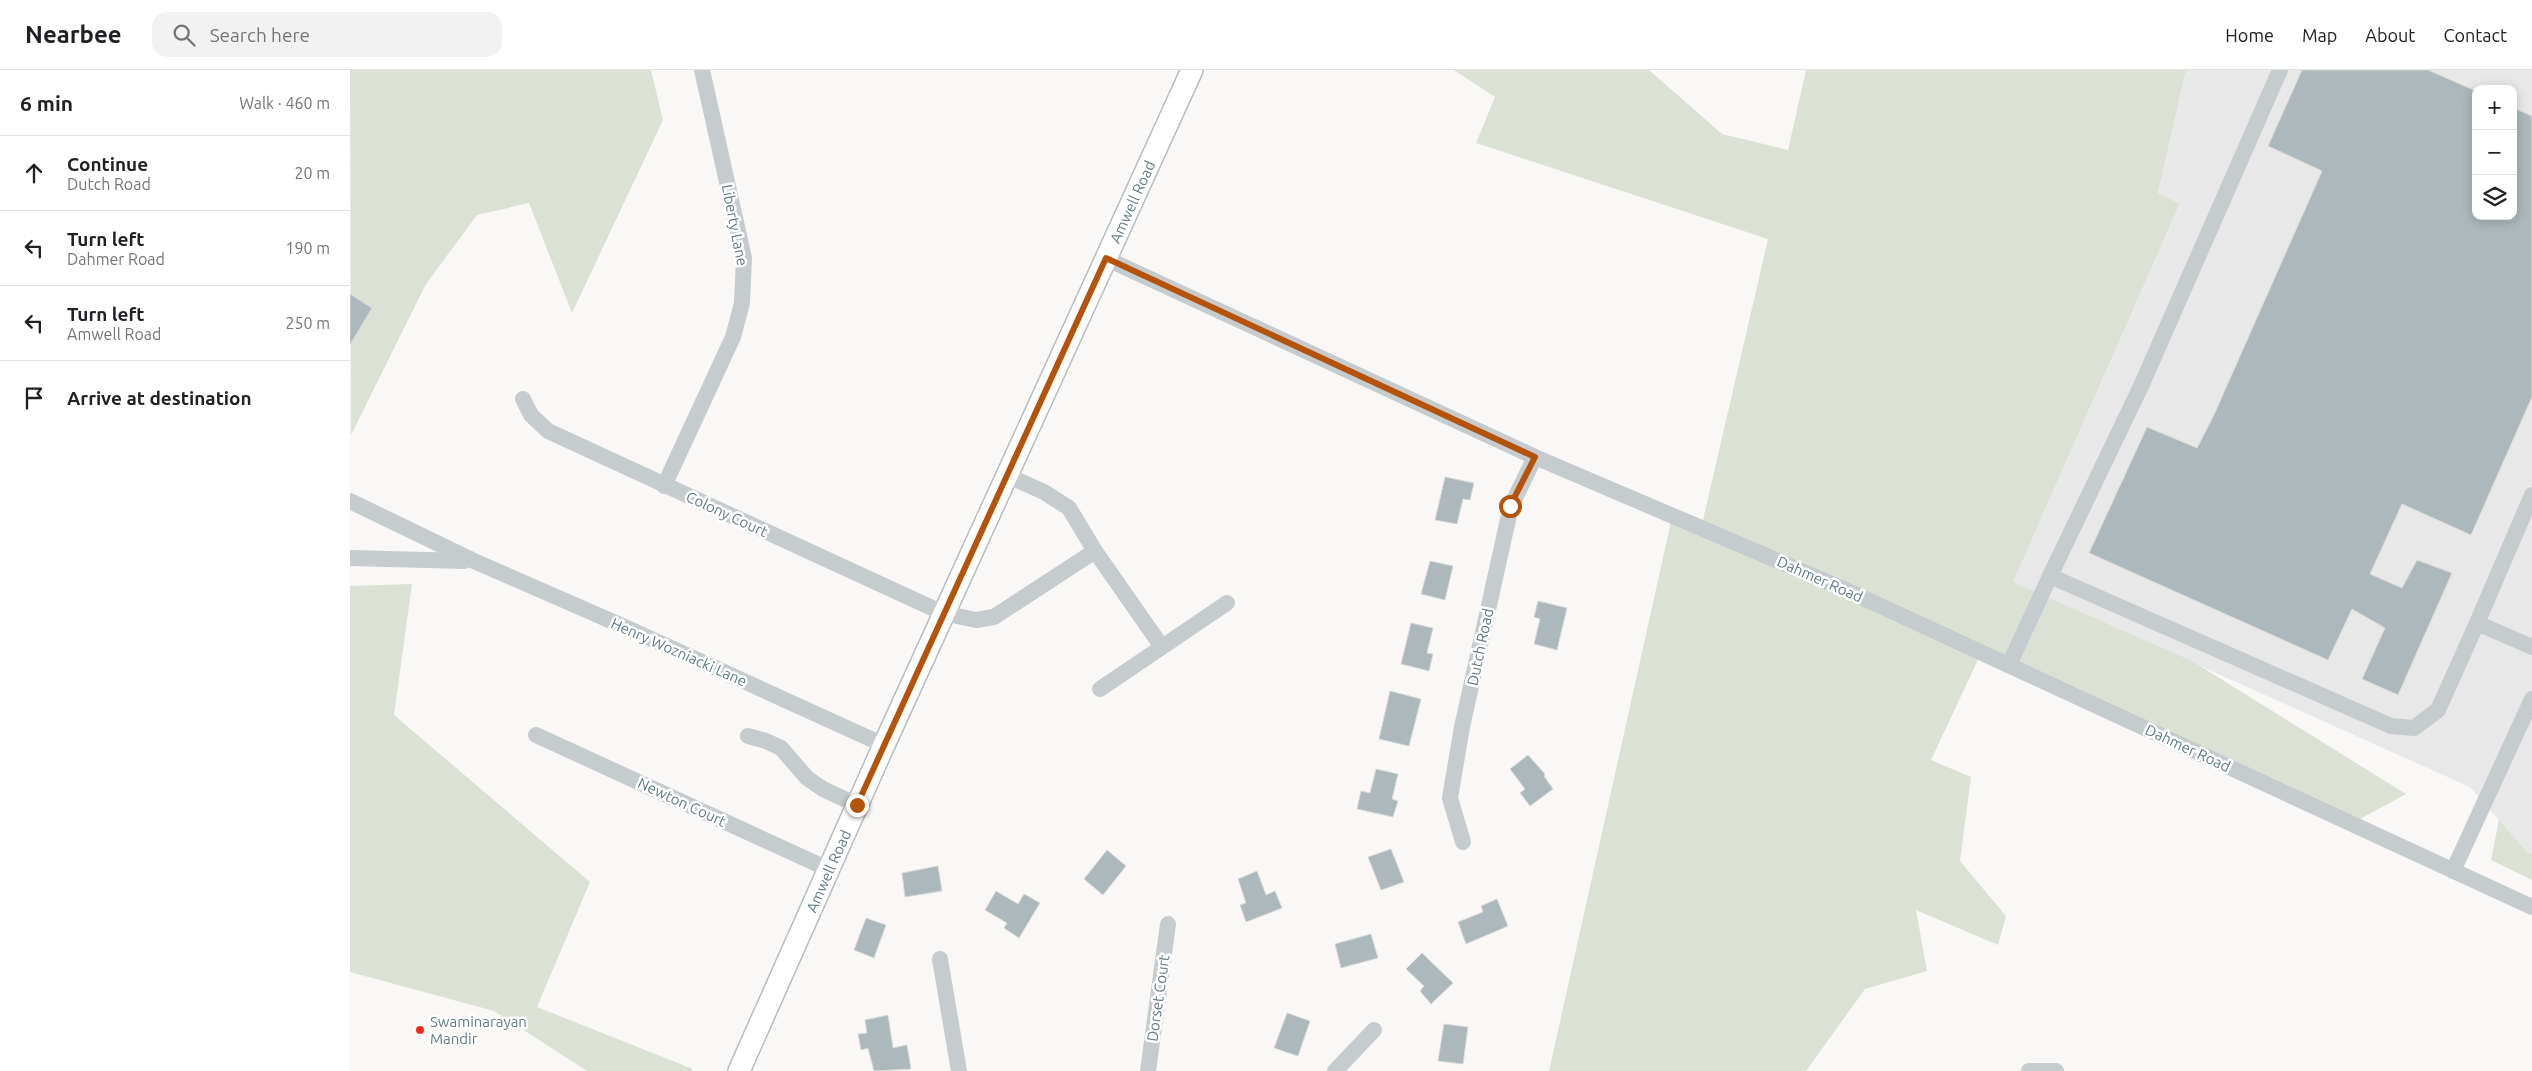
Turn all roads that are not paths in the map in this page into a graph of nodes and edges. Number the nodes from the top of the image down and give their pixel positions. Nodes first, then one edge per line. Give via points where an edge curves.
1 (702, 70) edge
2 (1192, 70) edge
3 (2280, 70) edge
4 (1106, 258) junction
5 (523, 399) dead end
6 (1535, 457) junction
7 (1006, 475) junction
8 (664, 486) junction
9 (2532, 495) edge
10 (350, 501) edge
11 (1095, 551) junction
12 (350, 558) edge
13 (474, 561) junction
14 (2050, 576) junction
15 (1227, 603) dead end
16 (943, 613) junction
17 (2477, 623) junction
18 (1162, 647) junction
19 (2532, 647) edge
20 (2009, 665) junction
21 (1100, 689) dead end
22 (2532, 698) edge
23 (536, 734) dead end
24 (748, 736) dead end
25 (884, 745) junction
26 (857, 805) junction
27 (1463, 842) dead end
28 (828, 869) junction
29 (2454, 871) junction
30 (2532, 907) edge
31 (1168, 924) dead end
32 (940, 959) dead end
33 (1374, 1030) dead end
34 (739, 1071) edge
35 (959, 1071) edge
36 (1148, 1071) edge
37 (1335, 1071) edge
38 (2029, 1071) edge
39 (2056, 1071) edge

1 - 8 street, Liberty Lane via 744,258 745,286 733,337
2 - 4 main road, Amwell Road
3 - 14 street via 2142,384
4 - 6 street, Dahmer Road
4 - 7 main road, Amwell Road
5 - 8 street, Colony Court via 531,415 548,431
6 - 20 street, Dahmer Road via 1846,590
6 - 27 street, Dutch Road via 1510,506 1462,727 1450,798
7 - 11 street via 1044,492 1069,508
7 - 16 main road, Amwell Road
8 - 16 street, Colony Court
9 - 17 street
10 - 13 street, Henry Wozniacki Lane
11 - 16 street, Colony Court via 994,617 976,620
11 - 18 street
12 - 13 street
13 - 25 street, Henry Wozniacki Lane
14 - 17 street via 2391,726 2414,728 2438,710
14 - 20 street
15 - 18 street
16 - 25 main road, Amwell Road
17 - 19 street
18 - 21 street
20 - 29 street, Dahmer Road
22 - 29 street
23 - 28 street, Newton Court
24 - 26 street via 781,748 807,778
25 - 26 main road, Amwell Road
26 - 28 main road, Amwell Road
28 - 34 main road, Amwell Road
29 - 30 street, Dahmer Road
31 - 36 street, Dorset Court
32 - 35 street
33 - 37 street
38 - 39 street

